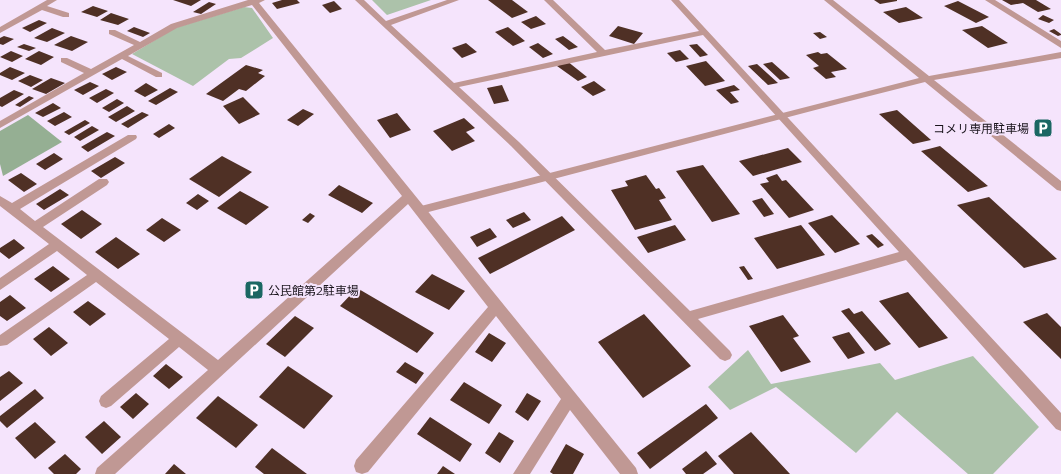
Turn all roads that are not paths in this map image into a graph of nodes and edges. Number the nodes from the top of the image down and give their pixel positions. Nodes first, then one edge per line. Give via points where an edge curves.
1 (53, 0) edge
2 (359, 0) edge
3 (455, 0) edge
4 (548, 0) edge
5 (675, 0) edge
6 (828, 0) edge
7 (989, 0) edge
8 (256, 1) edge
9 (40, 7) junction
10 (66, 16) dead end
11 (385, 24) junction
12 (0, 30) edge
13 (112, 32) dead end
14 (704, 32) junction
15 (141, 45) junction
16 (1061, 45) edge
17 (603, 53) junction
18 (1061, 55) edge
19 (122, 56) junction
20 (64, 60) dead end
21 (91, 73) junction
22 (159, 75) dead end
23 (927, 79) junction
24 (452, 86) junction
25 (782, 116) junction
26 (0, 125) edge
27 (132, 137) dead end
28 (547, 176) junction
29 (104, 182) dead end
30 (1061, 187) edge
31 (409, 196) junction
32 (0, 200) edge
33 (11, 209) junction
34 (421, 210) junction
35 (34, 227) junction
36 (57, 245) junction
37 (907, 255) junction
38 (96, 275) junction
39 (0, 285) edge
40 (497, 306) junction
41 (687, 317) junction
42 (178, 339) junction
43 (2, 341) dead end
44 (724, 355) dead end
45 (218, 369) junction
46 (570, 397) junction
47 (106, 401) dead end
48 (1061, 424) edge
49 (362, 466) dead end
50 (104, 474) edge
51 (521, 474) edge
52 (630, 474) edge

1 - 9 street
2 - 11 street
3 - 11 street
4 - 17 street
5 - 14 street
6 - 23 street
7 - 16 street
8 - 15 street via 174,26
8 - 31 street
9 - 10 street
9 - 12 street
11 - 24 street
13 - 15 street
14 - 17 street
14 - 25 street
15 - 19 street
17 - 24 street
18 - 23 street
19 - 21 street
19 - 22 street
20 - 21 street
21 - 26 street
23 - 25 street
23 - 30 street
24 - 28 street
25 - 28 street
25 - 37 street
27 - 33 street
28 - 34 street
28 - 41 street
29 - 35 street
31 - 34 street
31 - 45 street
32 - 33 street
33 - 35 street
34 - 40 street
35 - 36 street
36 - 38 street
36 - 39 street
37 - 41 street
37 - 48 street
38 - 42 street
38 - 43 street
40 - 46 street
40 - 49 street
41 - 44 street
42 - 45 street
42 - 47 street
45 - 50 street
46 - 51 street
46 - 52 street

